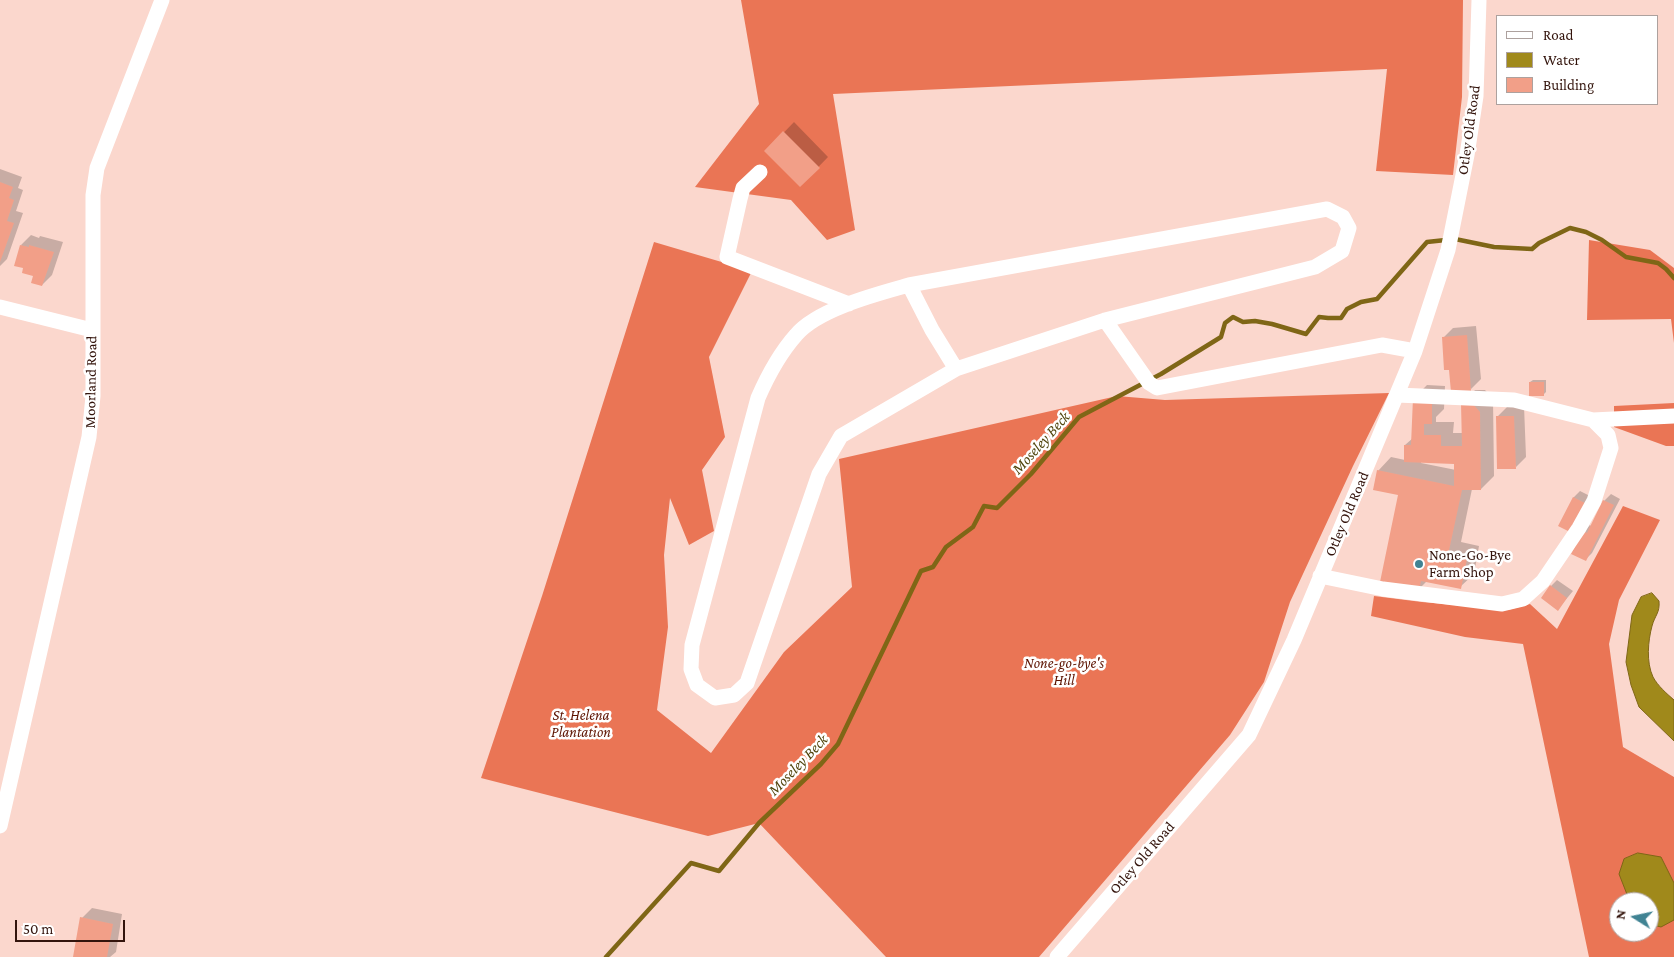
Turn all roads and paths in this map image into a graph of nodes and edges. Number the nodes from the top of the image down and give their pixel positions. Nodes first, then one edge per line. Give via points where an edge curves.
1 (162, 0) edge
2 (1479, 0) edge
3 (760, 172) dead end
4 (908, 285) junction
5 (849, 304) junction
6 (0, 307) edge
7 (1105, 320) junction
8 (92, 330) junction
9 (1415, 351) junction
10 (956, 368) junction
11 (1397, 395) junction
12 (1674, 416) edge
13 (1593, 420) junction
14 (1320, 576) junction
15 (6, 767) edge
16 (0, 826) edge
17 (1057, 957) edge

1 - 8 street, Moorland Road via 97,168 93,195
2 - 9 street, Otley Old Road via 1476,96 1467,155 1450,242
3 - 5 street via 744,188 727,257
4 - 5 street
4 - 7 street via 1328,209 1343,217 1349,228 1342,251 1315,267
4 - 10 street
5 - 10 street via 828,312 797,333 772,368 758,398 692,646 691,669 697,685 714,698 734,695 746,683 819,474 841,436
6 - 8 street
7 - 9 street via 1146,378 1158,388 1382,345
7 - 10 street
8 - 15 street, Moorland Road via 93,396 89,438
9 - 11 street, Otley Old Road
11 - 13 street via 1514,400
11 - 14 street, Otley Old Road
12 - 13 street
13 - 14 street via 1608,435 1610,448 1594,501 1543,581 1523,599 1502,604 1383,589
14 - 17 street, Otley Old Road via 1249,735
15 - 16 street, Moorland Road

